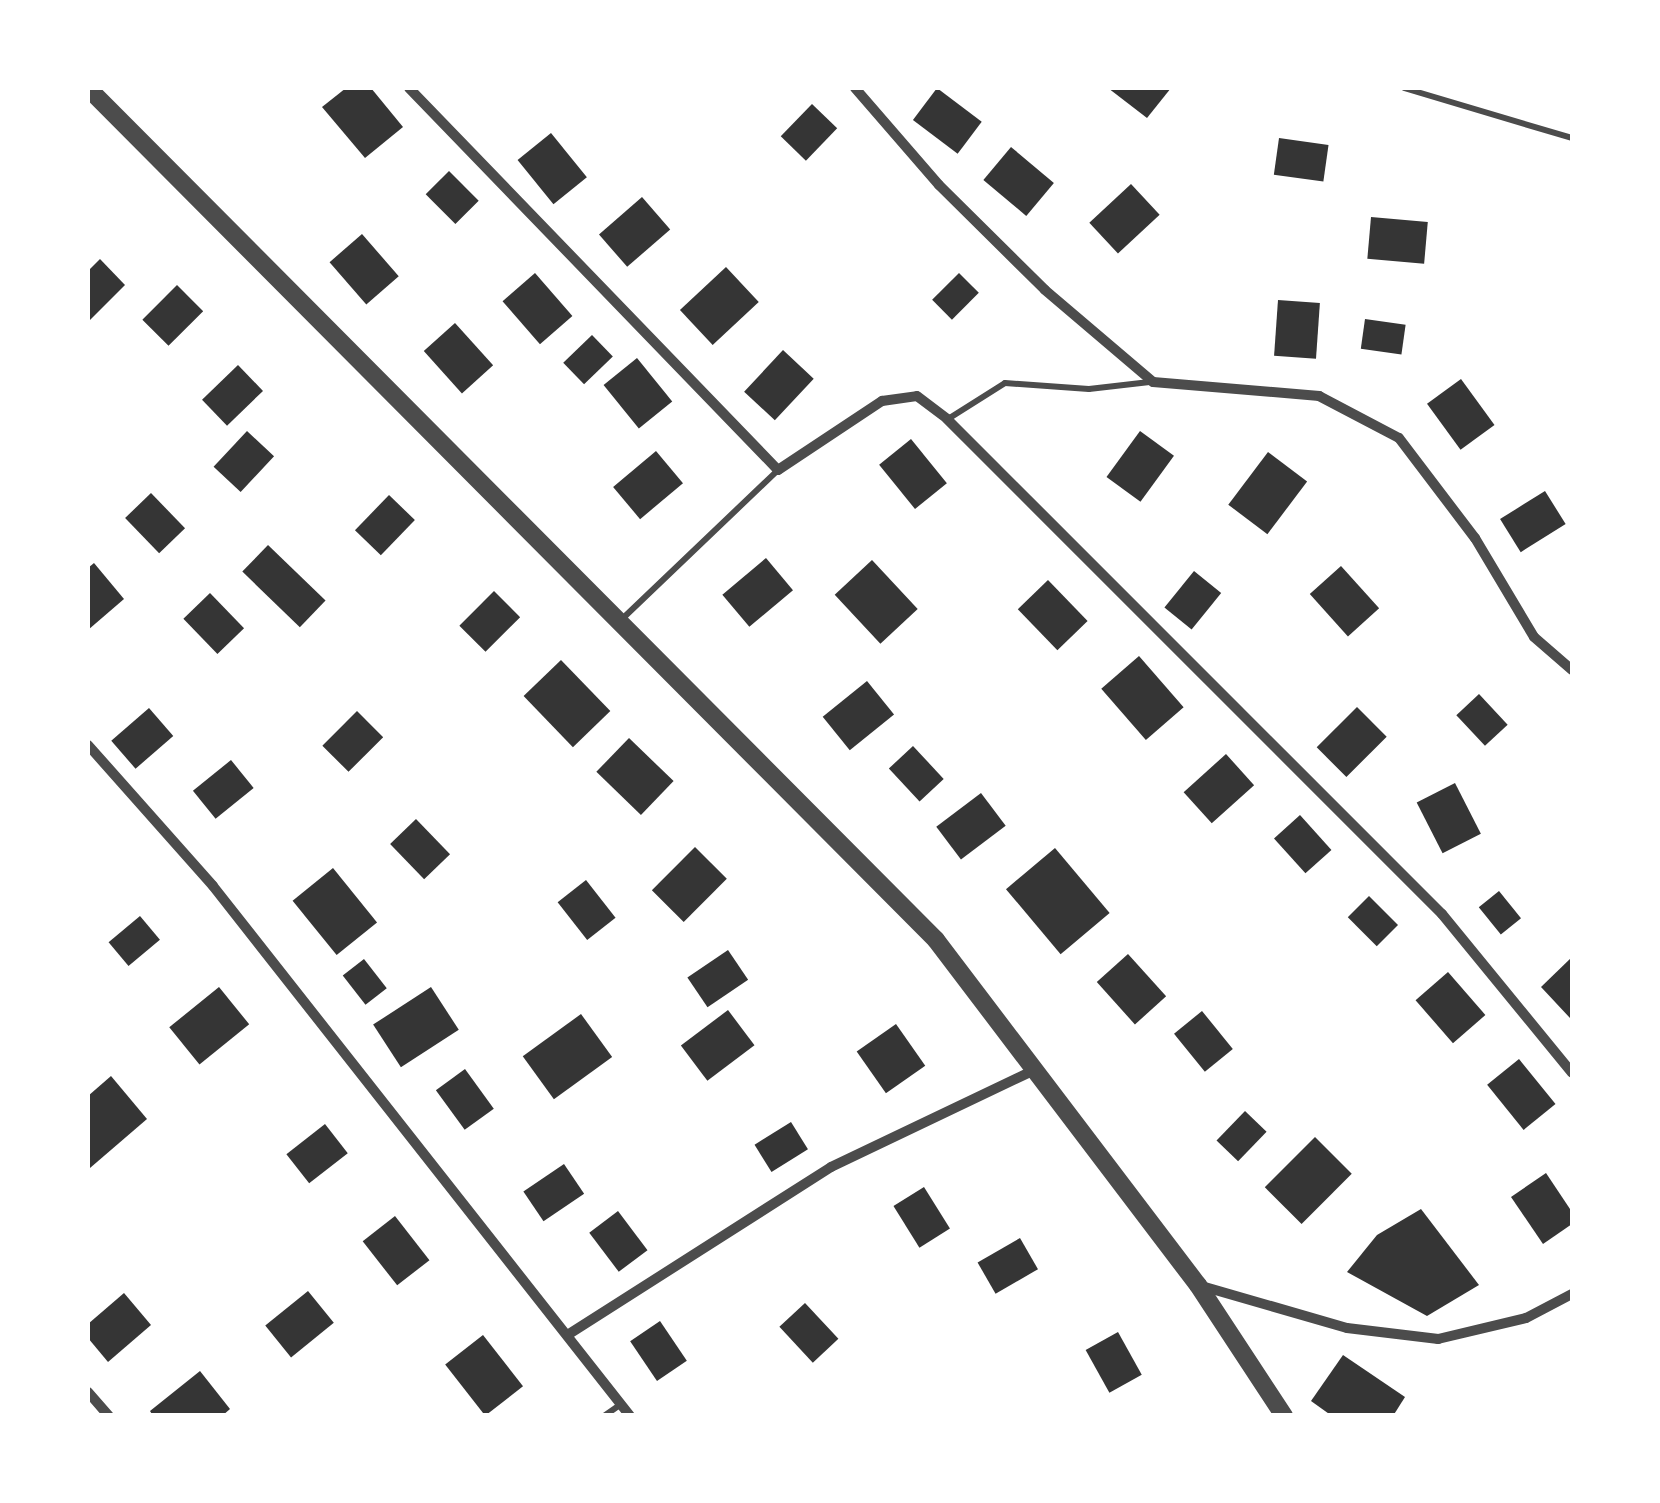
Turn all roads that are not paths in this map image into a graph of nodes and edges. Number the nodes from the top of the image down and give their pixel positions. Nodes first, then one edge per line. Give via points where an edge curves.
1 (88, 88) edge
2 (409, 88) edge
3 (855, 88) edge
4 (1404, 88) edge
5 (1572, 138) edge
6 (1154, 382) junction
7 (948, 419) junction
8 (778, 470) junction
9 (619, 622) junction
10 (1572, 670) edge
11 (88, 746) edge
12 (1034, 1070) junction
13 (1572, 1073) edge
14 (1198, 1285) junction
15 (1572, 1294) edge
16 (569, 1334) junction
17 (88, 1392) edge
18 (621, 1404) junction
19 (109, 1416) edge
20 (604, 1416) edge
21 (630, 1416) edge
22 (1284, 1416) edge

1 - 9 street
2 - 8 street
3 - 6 street via 992,238
4 - 5 lane
6 - 7 lane via 1089,388 1005,383
6 - 10 street via 1319,396 1399,438 1475,538 1534,636
7 - 8 street via 917,396 882,402
7 - 13 street via 1442,914
8 - 9 lane
9 - 12 street via 936,940
11 - 16 street via 213,886
12 - 14 street
12 - 16 street via 830,1167
14 - 15 street via 1347,1328 1438,1340 1526,1318
14 - 22 street
16 - 18 street
17 - 19 street
18 - 20 lane
18 - 21 street

